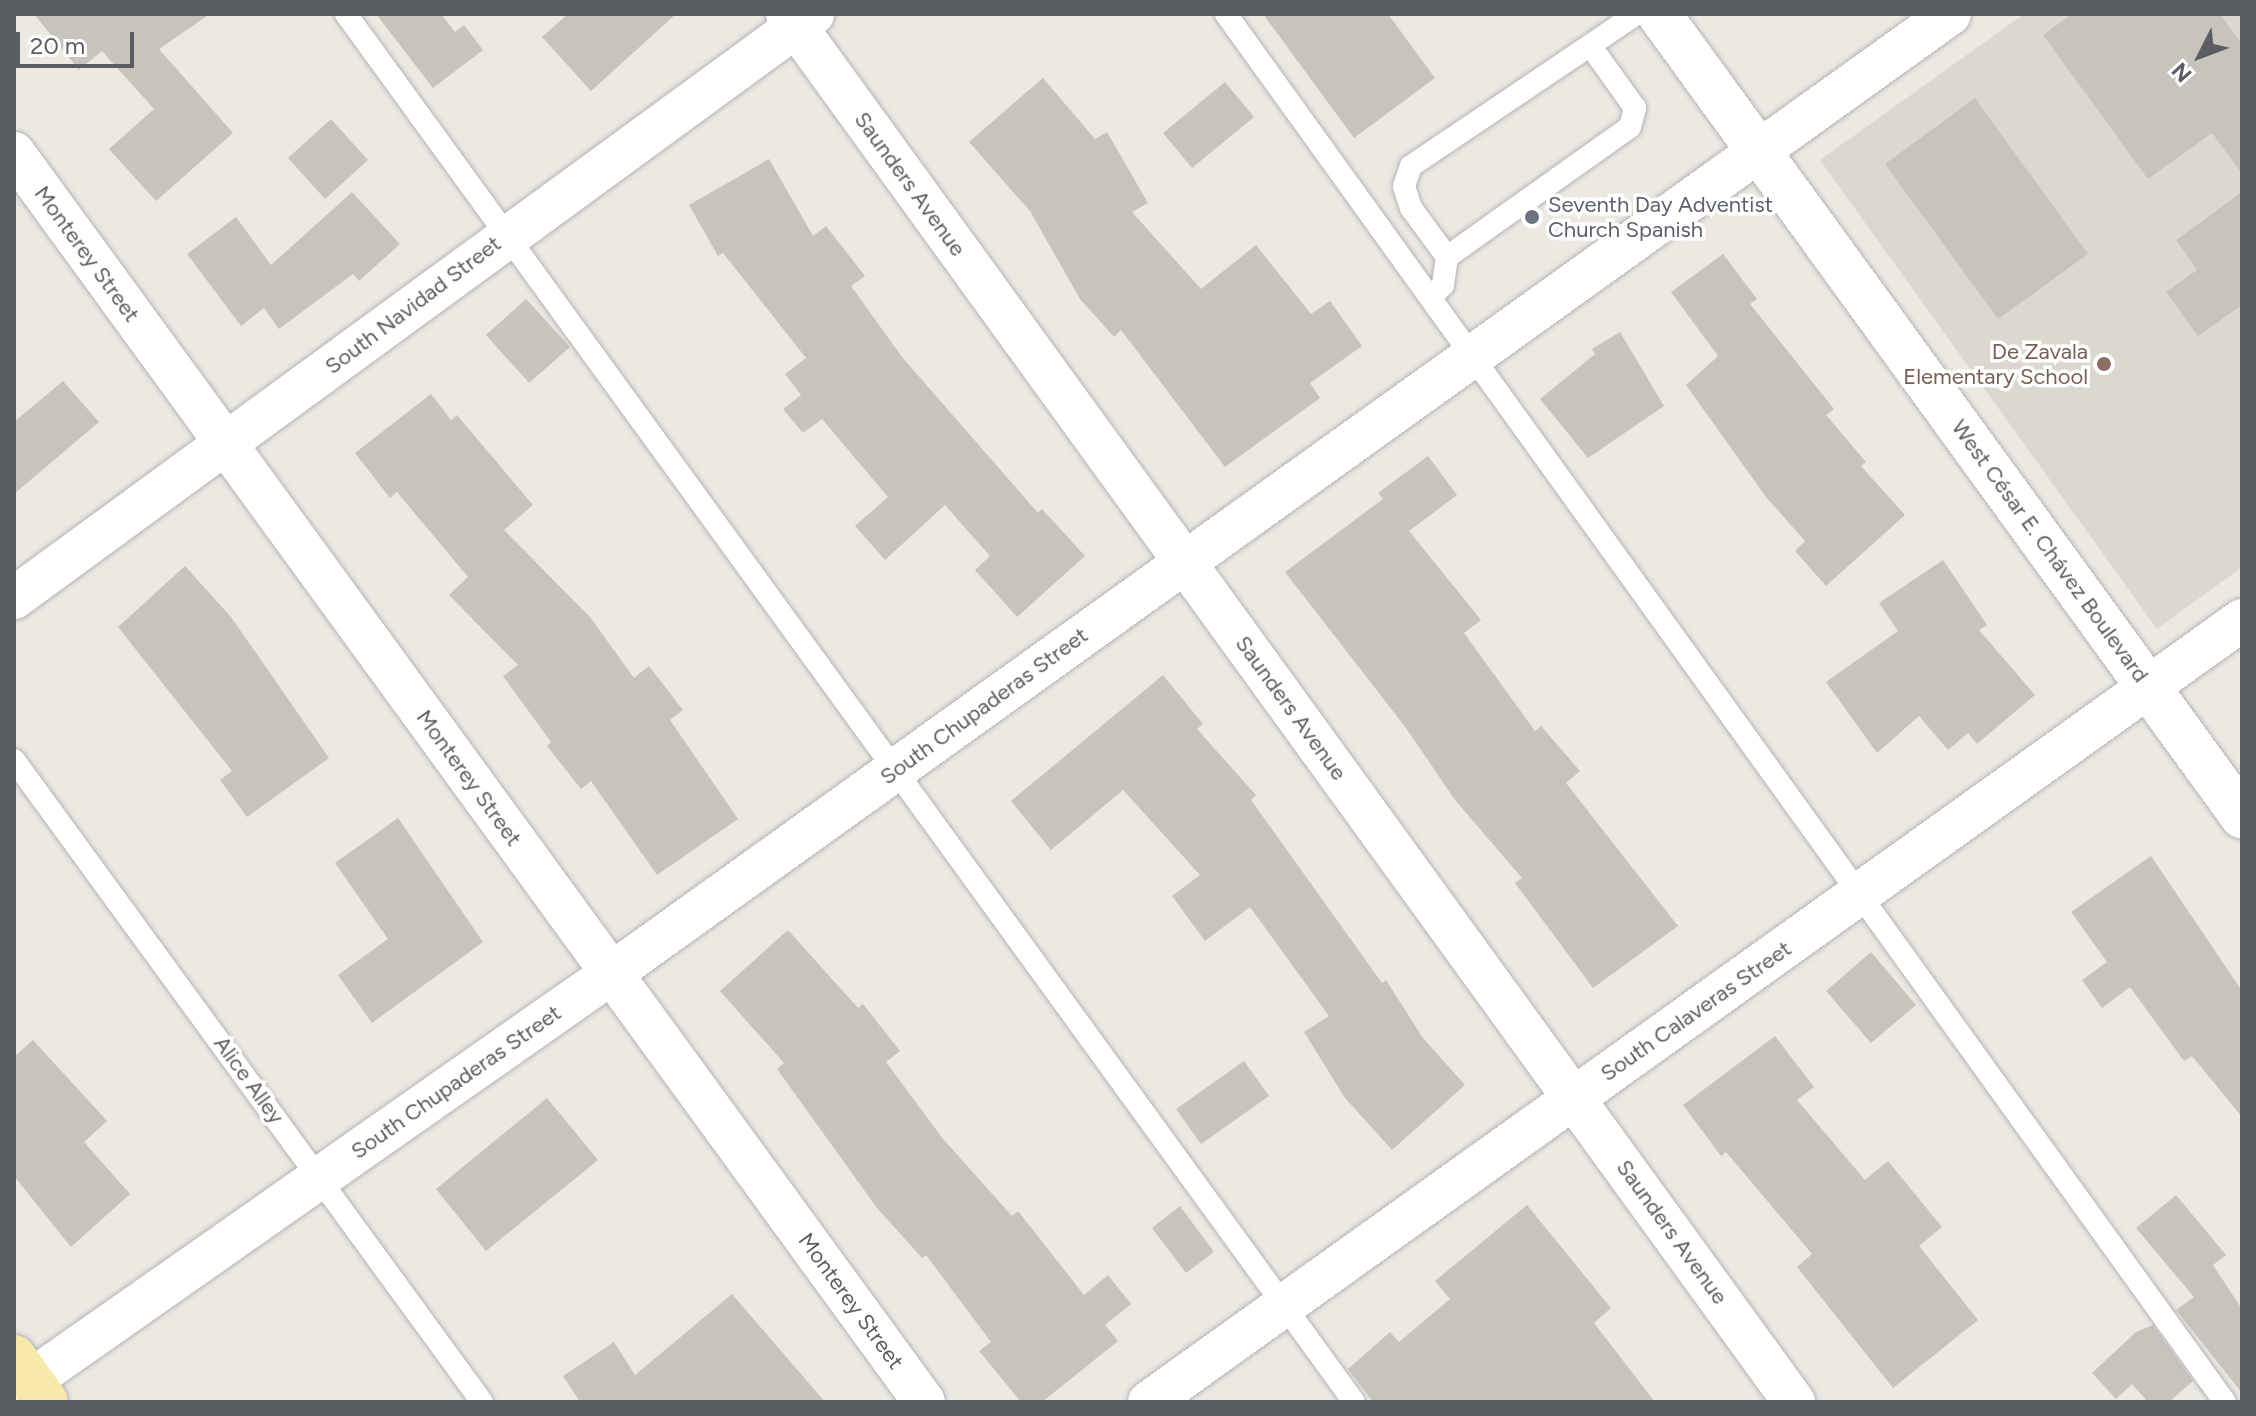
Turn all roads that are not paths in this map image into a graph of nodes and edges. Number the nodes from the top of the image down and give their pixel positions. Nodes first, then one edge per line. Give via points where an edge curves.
1 (346, 14) edge
2 (1226, 14) edge
3 (1636, 14) edge
4 (1659, 14) edge
5 (1950, 14) edge
6 (799, 18) edge
7 (1600, 42) junction
8 (1758, 150) junction
9 (14, 153) edge
10 (504, 235) junction
11 (1447, 257) junction
12 (1437, 291) junction
13 (1473, 354) junction
14 (227, 446) junction
15 (1184, 562) junction
16 (14, 598) edge
17 (2242, 620) edge
18 (2149, 687) junction
19 (14, 760) edge
20 (898, 768) junction
21 (2242, 816) edge
22 (1860, 894) junction
23 (612, 973) junction
24 (1574, 1097) junction
25 (320, 1178) junction
26 (1284, 1305) junction
27 (26, 1383) edge
28 (482, 1402) edge
29 (924, 1402) edge
30 (1149, 1402) edge
31 (1354, 1402) edge
32 (1794, 1402) edge
33 (2225, 1402) edge

1 - 10 lane
2 - 12 lane
3 - 7 lane
4 - 8 street, West César E. Chávez Boulevard
5 - 8 street, South Chupaderas Street
6 - 10 street, South Navidad Street
6 - 15 street, Saunders Avenue
7 - 11 lane via 1635,108 1630,127
7 - 11 lane via 1577,51 1411,166 1404,186 1411,208
8 - 13 street, South Chupaderas Street
8 - 18 street, West César E. Chávez Boulevard
9 - 14 street, Monterey Street
10 - 14 street, South Navidad Street
10 - 20 lane
11 - 12 lane
12 - 13 lane
13 - 15 street, South Chupaderas Street
13 - 22 lane
14 - 16 street, South Navidad Street
14 - 23 street, Monterey Street
15 - 20 street, South Chupaderas Street
15 - 24 street, Saunders Avenue
17 - 18 street, South Calaveras Street
18 - 21 street, West César E. Chávez Boulevard
18 - 22 street, South Calaveras Street
19 - 25 lane, Alice Alley
20 - 23 street, South Chupaderas Street
20 - 26 lane
22 - 24 street, South Calaveras Street
22 - 33 lane
23 - 25 street, South Chupaderas Street
23 - 29 street, Monterey Street
24 - 26 street, South Calaveras Street
24 - 32 street, Saunders Avenue
25 - 27 street, South Chupaderas Street
25 - 28 lane, Alice Alley
26 - 30 street, South Calaveras Street
26 - 31 lane

